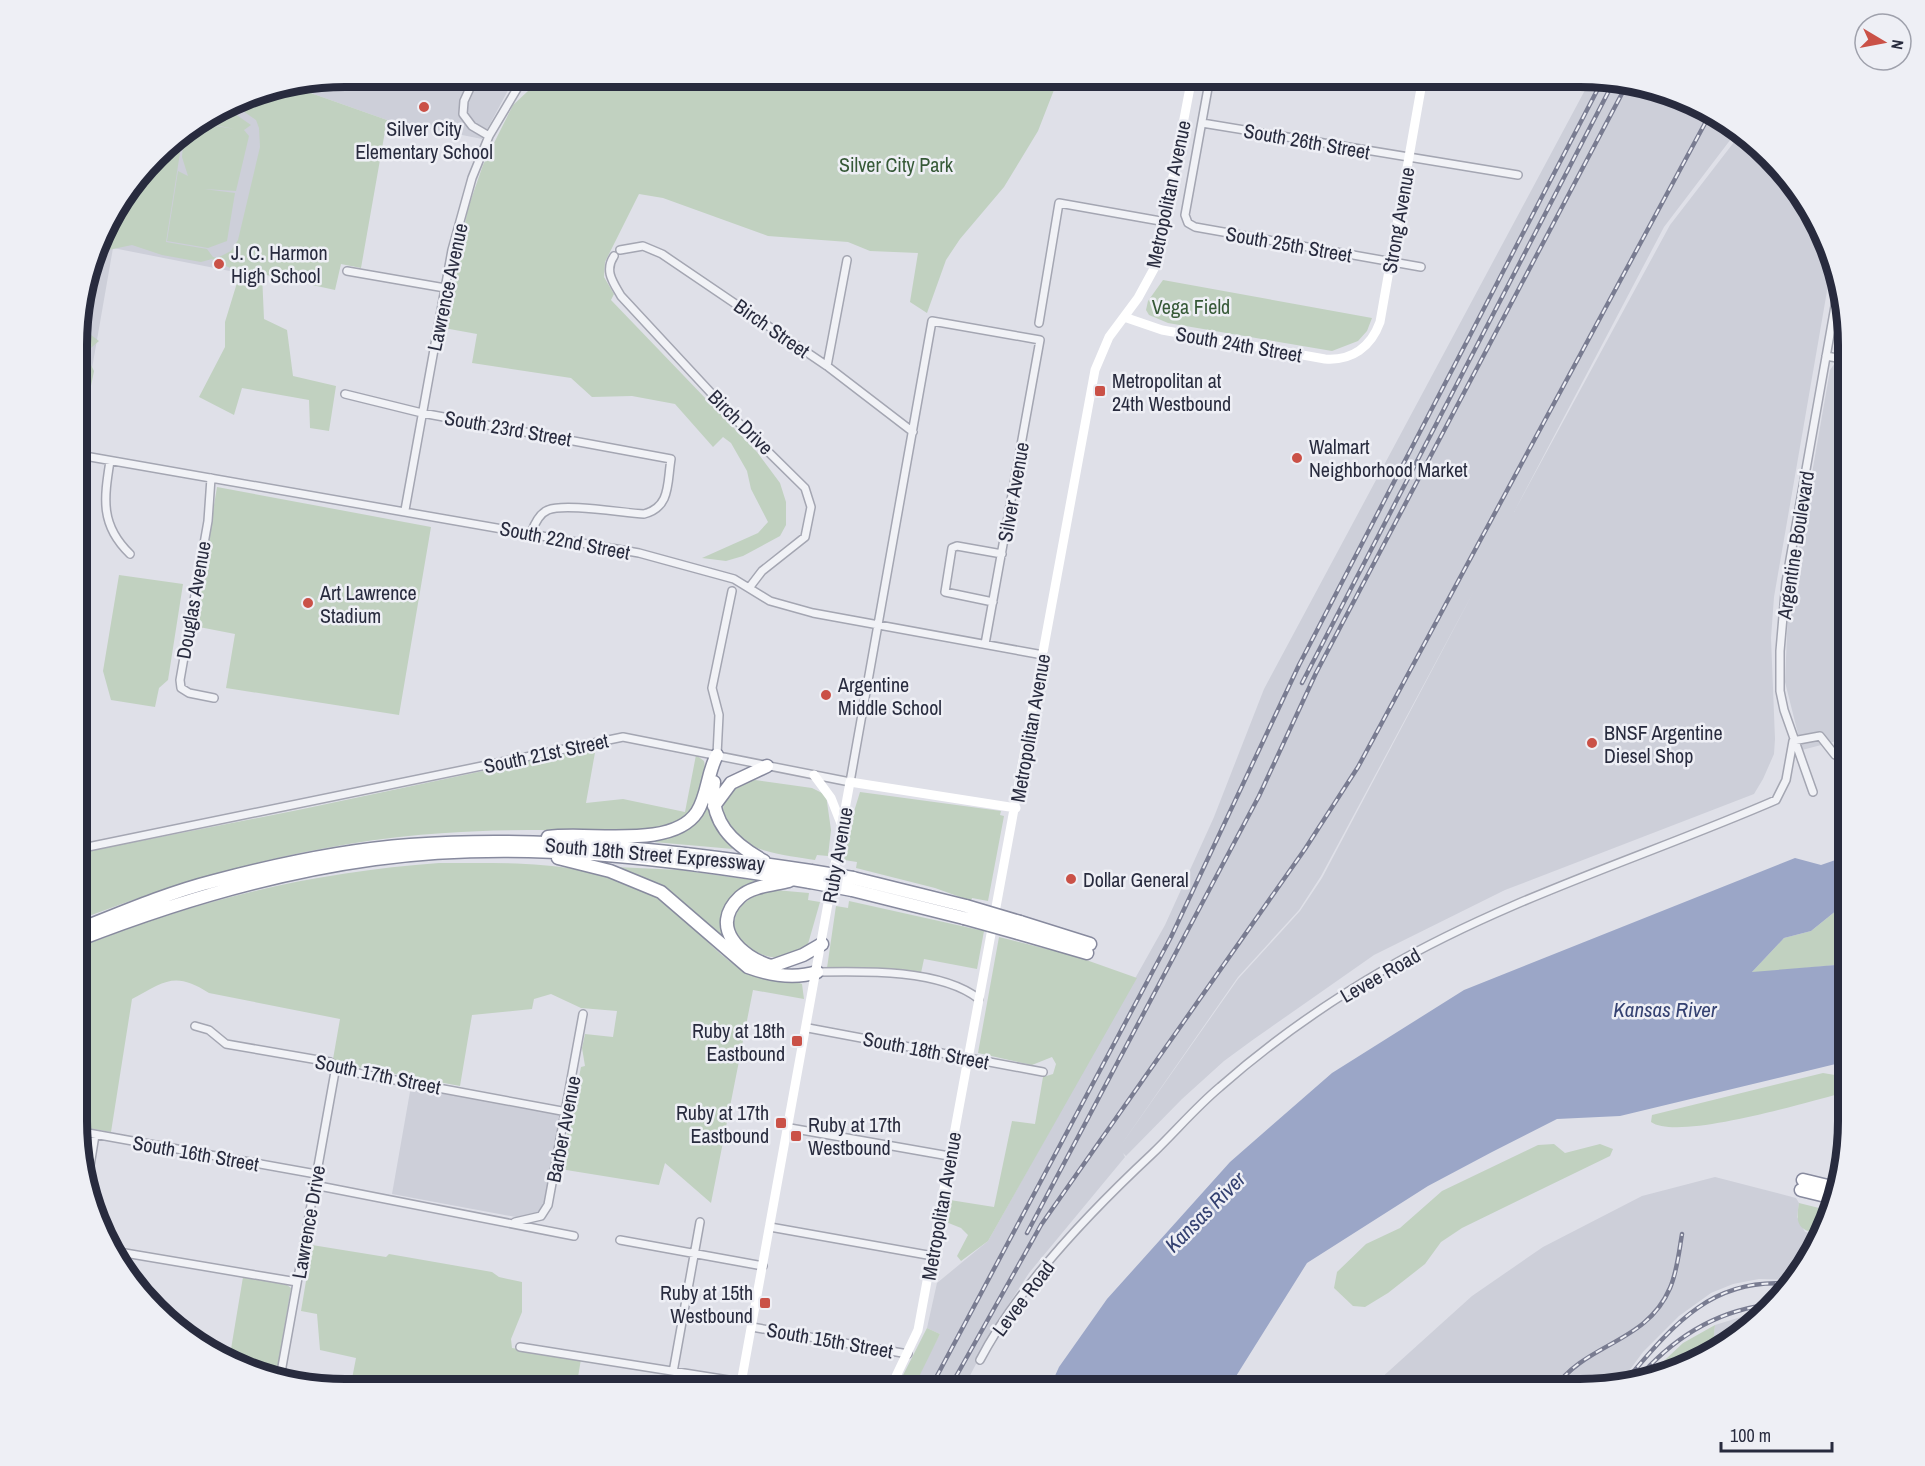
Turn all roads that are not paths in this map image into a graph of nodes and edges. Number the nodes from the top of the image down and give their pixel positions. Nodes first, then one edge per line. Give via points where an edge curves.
1 (470, 87) edge
2 (518, 87) edge
3 (1190, 87) edge
4 (1208, 87) edge
5 (1421, 87) edge
6 (1202, 123) junction
7 (489, 136) junction
8 (1409, 159) junction
9 (1518, 175) dead end
10 (1166, 222) junction
11 (617, 253) joint
12 (847, 260) dead end
13 (1391, 261) junction
14 (1421, 267) dead end
15 (347, 271) dead end
16 (445, 288) junction
17 (1835, 306) edge
18 (1124, 316) junction
19 (932, 321) joint
20 (1039, 323) dead end
21 (1355, 354) joint
22 (1826, 356) junction
23 (1838, 358) edge
24 (827, 366) junction
25 (345, 394) dead end
26 (422, 413) junction
27 (913, 432) junction
28 (87, 457) edge
29 (110, 461) junction
30 (211, 478) junction
31 (405, 510) junction
32 (531, 533) junction
33 (130, 554) dead end
34 (1002, 554) junction
35 (749, 588) junction
36 (732, 591) dead end
37 (993, 602) junction
38 (880, 625) junction
39 (985, 644) junction
40 (1043, 655) junction
41 (214, 698) dead end
42 (1793, 741) junction
43 (717, 755) junction
44 (1838, 756) edge
45 (767, 766) junction
46 (814, 775) junction
47 (850, 782) junction
48 (1813, 792) dead end
49 (714, 807) junction
50 (1016, 808) junction
51 (843, 828) junction
52 (515, 842) junction
53 (87, 847) edge
54 (531, 852) junction
55 (770, 865) junction
56 (811, 877) junction
57 (796, 880) junction
58 (87, 927) edge
59 (87, 937) edge
60 (822, 944) junction
61 (1089, 949) dead end
62 (772, 966) junction
63 (817, 972) junction
64 (979, 999) junction
65 (583, 1014) dead end
66 (195, 1026) dead end
67 (808, 1028) junction
68 (968, 1057) junction
69 (336, 1066) junction
70 (1043, 1072) dead end
71 (567, 1112) junction
72 (789, 1128) junction
73 (88, 1133) edge
74 (95, 1135) junction
75 (949, 1156) junction
76 (91, 1163) edge
77 (316, 1174) junction
78 (314, 1185) junction
79 (1829, 1187) edge
80 (1827, 1195) edge
81 (515, 1222) junction
82 (700, 1222) dead end
83 (770, 1227) junction
84 (574, 1236) dead end
85 (620, 1240) dead end
86 (124, 1253) edge
87 (695, 1254) junction
88 (933, 1256) junction
89 (763, 1266) junction
90 (297, 1282) junction
91 (752, 1327) junction
92 (520, 1347) dead end
93 (908, 1354) junction
94 (980, 1360) dead end
95 (281, 1371) edge
96 (674, 1371) junction
97 (672, 1379) edge
98 (710, 1379) edge
99 (742, 1379) edge
100 (895, 1379) edge

1 - 7 street via 463,114 472,126
2 - 7 street, Lawrence Avenue
3 - 10 street, Metropolitan Avenue
4 - 6 street
5 - 8 street, Strong Avenue
6 - 8 street, South 26th Street
6 - 13 street, South 25th Street via 1185,215 1188,223
7 - 16 street, Lawrence Avenue via 458,230
8 - 9 street, South 26th Street
8 - 13 street, Strong Avenue
10 - 18 street, Metropolitan Avenue via 1156,265
10 - 20 street via 1059,203
11 - 24 street, Birch Street via 629,246 643,246 662,254
11 - 35 street, Birch Drive via 609,267 610,279 621,296 805,488 811,507 805,537 762,571
12 - 24 street
13 - 14 street, South 25th Street
13 - 21 street, Strong Avenue via 1380,322 1367,345
15 - 16 street
16 - 26 street, Lawrence Avenue
17 - 22 street, Argentine Boulevard
18 - 21 street, South 24th Street via 1169,332 1325,359
18 - 40 street, Metropolitan Avenue via 1109,337 1095,369
19 - 27 street, Ruby Avenue
19 - 34 street, Silver Avenue via 1040,340
22 - 23 street
22 - 42 street, Argentine Boulevard via 1782,615 1780,691
24 - 27 street, Birch Street
25 - 26 street, South 23rd Street
26 - 31 street, Lawrence Avenue
26 - 32 street, South 23rd Street via 671,459 664,503 656,511 644,514 547,510
27 - 38 street, Ruby Avenue
28 - 29 street, South 22nd Street
29 - 30 street, South 22nd Street
29 - 33 street via 106,514 117,541
30 - 31 street, South 22nd Street
30 - 41 street, Douglas Avenue via 180,680 181,688 189,693
31 - 32 street, South 22nd Street
32 - 35 street, South 22nd Street via 684,565 734,579
34 - 37 street, Silver Avenue
34 - 37 street via 952,548 945,592
35 - 38 street, South 22nd Street via 770,601
36 - 43 street via 712,688 719,715
37 - 39 street, Silver Avenue
38 - 39 street, South 22nd Street
38 - 47 street, Ruby Avenue
39 - 40 street, South 22nd Street
40 - 50 street, Metropolitan Avenue
42 - 44 street via 1820,736
42 - 48 street, Argentine Boulevard
42 - 94 street, Levee Road via 1786,780 1776,800 1542,892 1388,968 1285,1035 1218,1089 1118,1185 1019,1301
43 - 45 street, South 21st Street
43 - 49 highway
43 - 52 highway via 702,804 689,822 677,829 649,835 565,834
43 - 53 street, South 21st Street via 614,738
45 - 46 street, South 21st Street
45 - 49 highway via 731,783
46 - 47 street, South 21st Street
46 - 51 street via 831,798
47 - 50 street, South 21st Street
47 - 51 street, Ruby Avenue
49 - 55 highway via 723,830 742,848
50 - 64 street, Metropolitan Avenue
51 - 60 street, Ruby Avenue
52 - 55 highway, South 18th Street Expressway via 643,849
52 - 58 highway, South 18th Street Expressway via 408,845 293,863 180,891
54 - 57 highway, South 18th Street Expressway via 662,860
54 - 59 highway, South 18th Street Expressway via 428,854 319,868 204,894
54 - 63 highway via 610,871 661,892 748,967 801,977
55 - 56 highway, South 18th Street Expressway
56 - 57 highway, South 18th Street Expressway
56 - 61 highway, South 18th Street Expressway, bridge via 965,912
57 - 62 highway via 750,891 730,912 728,923 735,946 759,963
60 - 62 highway
60 - 63 street, Ruby Avenue
62 - 63 highway
63 - 64 street via 902,975 945,982 960,986
63 - 67 street, Ruby Avenue
64 - 68 street, Metropolitan Avenue
65 - 71 street, Barber Avenue
66 - 69 street, South 17th Street via 209,1030 226,1044
67 - 68 street, South 18th Street
67 - 72 street, Ruby Avenue
68 - 70 street, South 18th Street
68 - 75 street, Metropolitan Avenue
69 - 71 street, South 17th Street
69 - 77 street, Lawrence Drive
71 - 81 street, Barber Avenue via 548,1205 541,1216
72 - 75 street
72 - 83 street, Ruby Avenue
73 - 74 street, South 16th Street
74 - 76 street
74 - 77 street, South 16th Street
75 - 88 street, Metropolitan Avenue
77 - 78 street, Lawrence Drive
78 - 81 street
78 - 90 street, Lawrence Drive
79 - 80 highway via 1802,1185
81 - 84 street
82 - 87 street
83 - 88 street
83 - 89 street, Ruby Avenue
85 - 87 street
86 - 90 street
87 - 89 street
87 - 96 street
88 - 93 street, Metropolitan Avenue via 918,1330
89 - 91 street, Ruby Avenue
90 - 95 street, Lawrence Drive
91 - 93 street, South 15th Street
91 - 99 street, Ruby Avenue
92 - 96 street
93 - 100 street, Metropolitan Avenue
96 - 97 street
96 - 98 street

